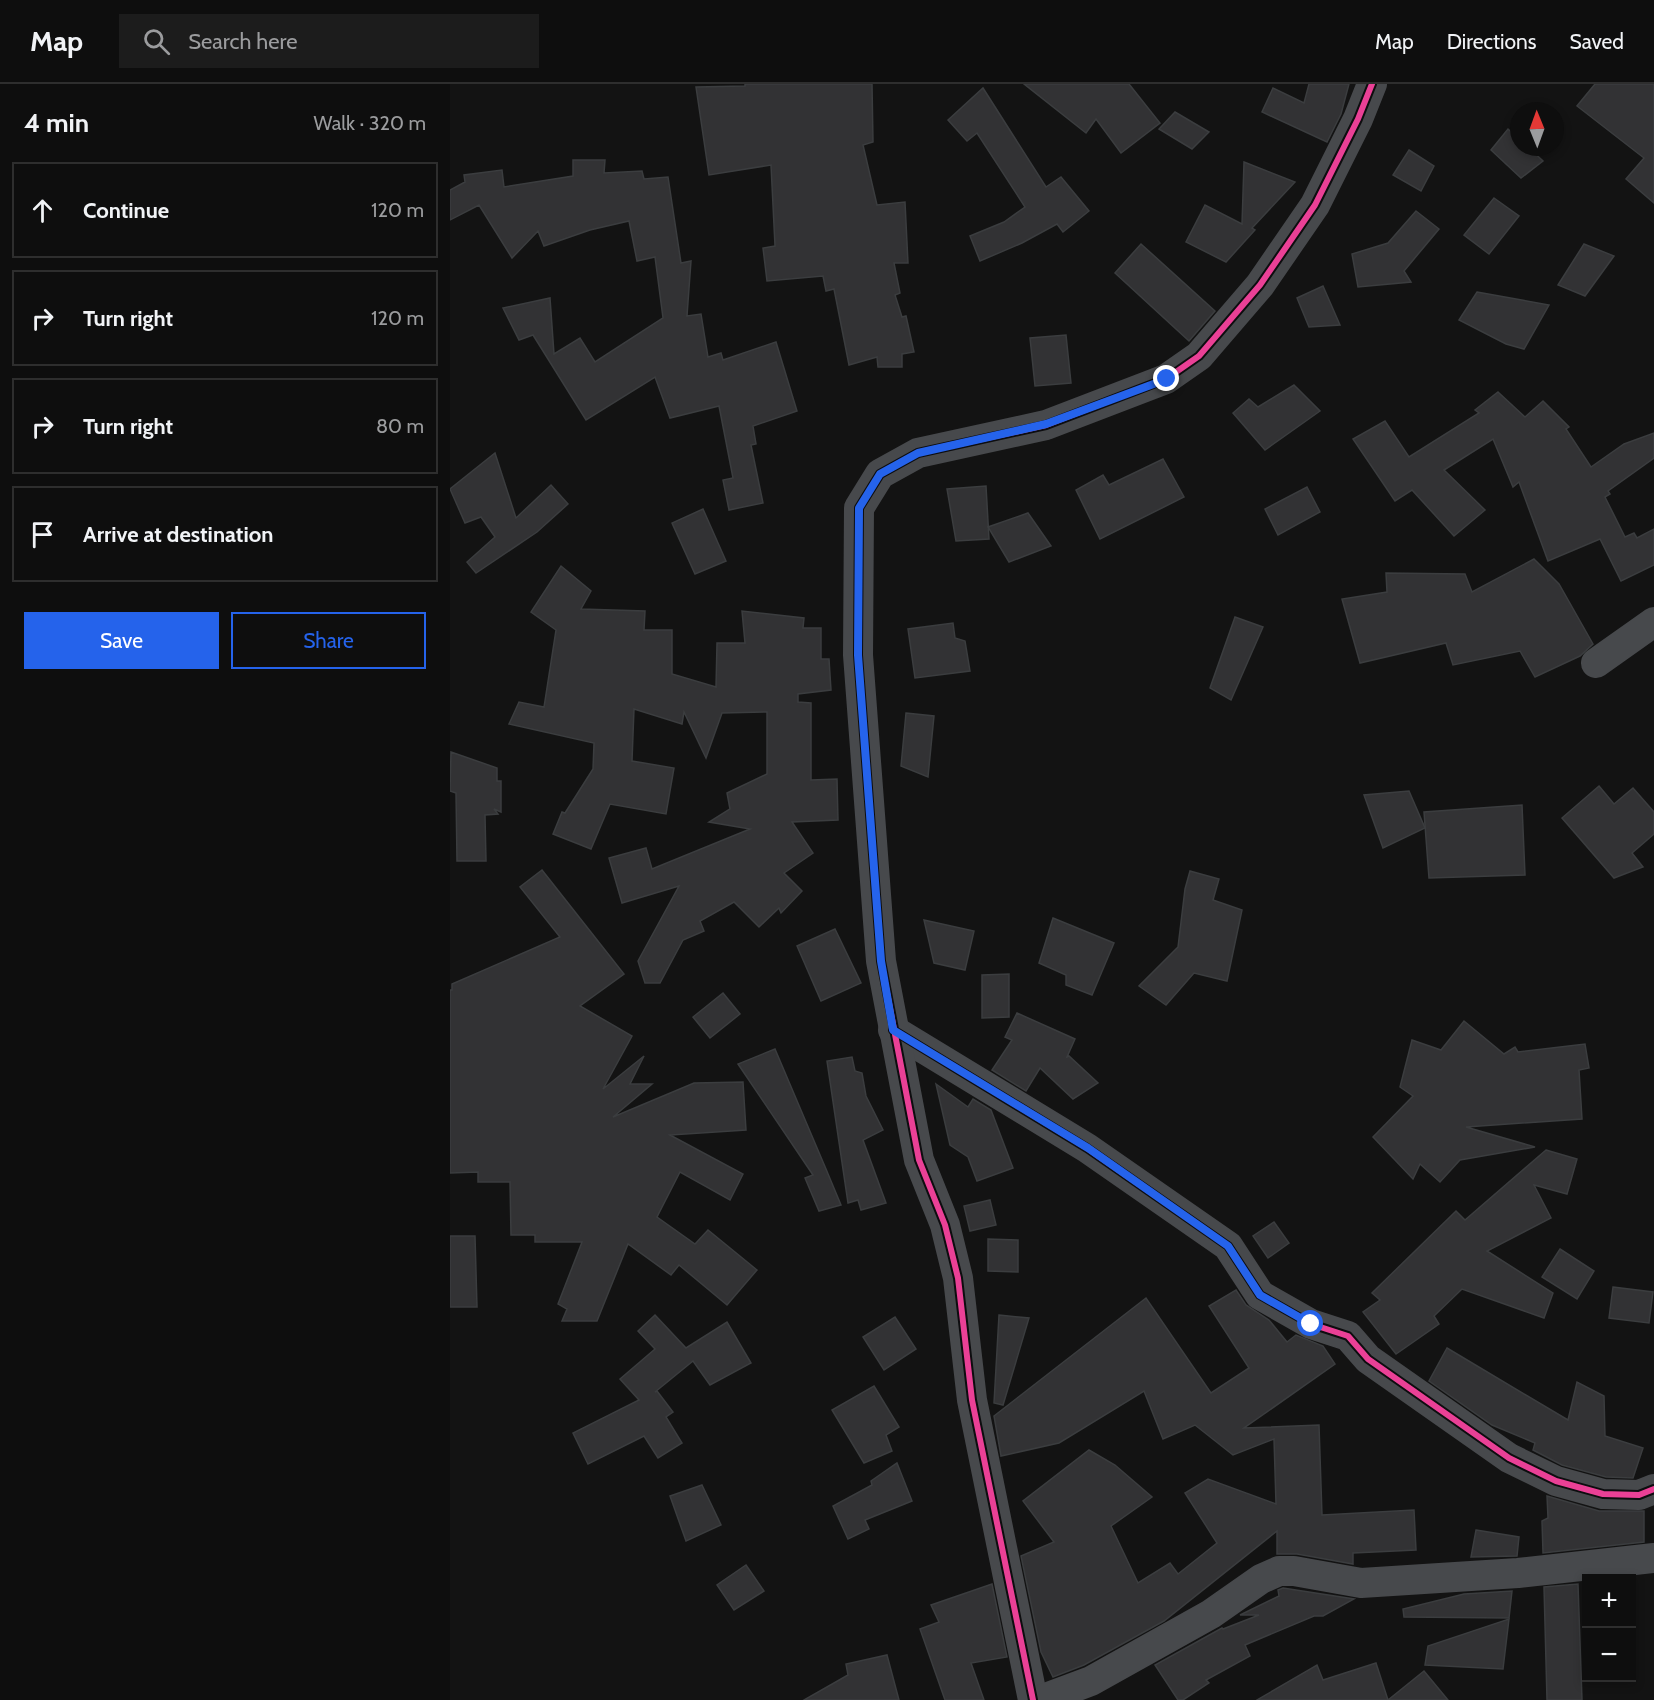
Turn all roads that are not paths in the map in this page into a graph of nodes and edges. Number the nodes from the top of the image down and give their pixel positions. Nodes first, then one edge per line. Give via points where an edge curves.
1 (1372, 84) edge
2 (1654, 622) edge
3 (1596, 663) dead end
4 (893, 1030) junction
5 (1654, 1489) edge
6 (1654, 1558) edge
7 (1033, 1700) edge
8 (1040, 1700) edge

1 - 4 street via 1314,205 1260,285 1199,356 1167,379 1046,424 918,453 880,474 859,508 858,655 881,961
2 - 3 street
4 - 5 street via 1088,1148 1228,1246 1260,1295 1311,1324 1348,1336 1368,1359 1509,1458 1556,1481 1603,1494 1639,1495
4 - 7 street via 919,1160 945,1225 958,1278 972,1400
6 - 8 street via 1518,1573 1361,1583 1279,1571 1091,1681

